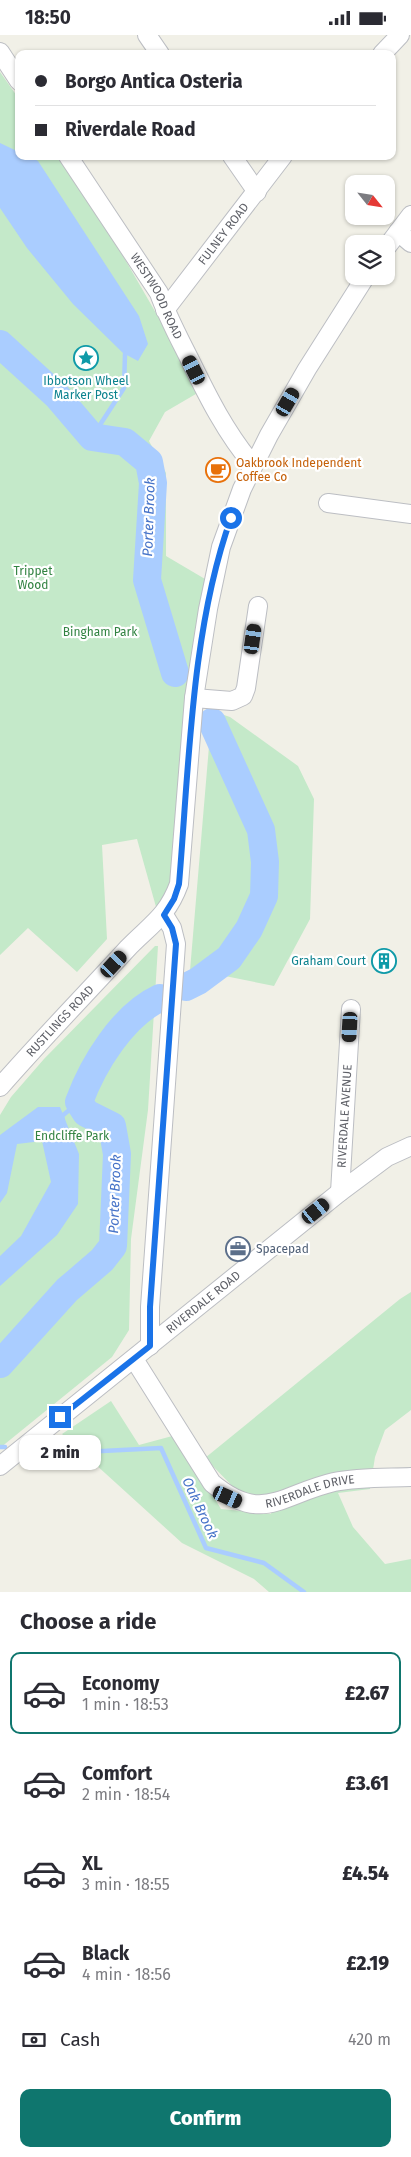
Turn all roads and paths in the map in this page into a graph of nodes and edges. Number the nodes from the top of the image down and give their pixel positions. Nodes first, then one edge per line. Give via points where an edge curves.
1 (147, 35) edge
2 (400, 35) edge
3 (157, 50) edge
4 (386, 50) edge
5 (0, 52) edge
6 (15, 75) edge
7 (71, 160) edge
8 (235, 160) edge
9 (280, 160) edge
10 (257, 192) junction
11 (411, 215) edge
12 (404, 238) edge
13 (360, 285) edge
14 (165, 311) junction
15 (253, 465) junction
16 (328, 503) dead end
17 (411, 514) edge
18 (258, 606) dead end
19 (194, 698) junction
20 (164, 915) junction
21 (351, 1009) dead end
22 (0, 1087) edge
23 (411, 1146) edge
24 (340, 1193) junction
25 (150, 1346) junction
26 (134, 1359) junction
27 (0, 1466) edge
28 (411, 1477) edge

1 - 3 street
2 - 4 street
5 - 6 street
7 - 14 street, WESTWOOD ROAD via 158,293
8 - 10 street
9 - 10 street, FULNEY ROAD
10 - 14 street, FULNEY ROAD
11 - 12 street
13 - 15 street via 307,369
14 - 15 street, WESTWOOD ROAD via 214,408 234,442
15 - 19 street via 221,547
16 - 17 street
18 - 19 street via 243,696 232,701
19 - 20 street via 179,884
20 - 22 street, RUSTLINGS ROAD via 137,938
20 - 25 street via 176,944 150,1307
21 - 24 street, RIVERDALE AVENUE
23 - 24 street, RIVERDALE ROAD via 387,1157
24 - 25 street, RIVERDALE ROAD
25 - 26 street, RIVERDALE ROAD
26 - 27 street, RIVERDALE ROAD
26 - 28 street, RIVERDALE DRIVE via 212,1483 228,1497 242,1503 273,1503 335,1482

